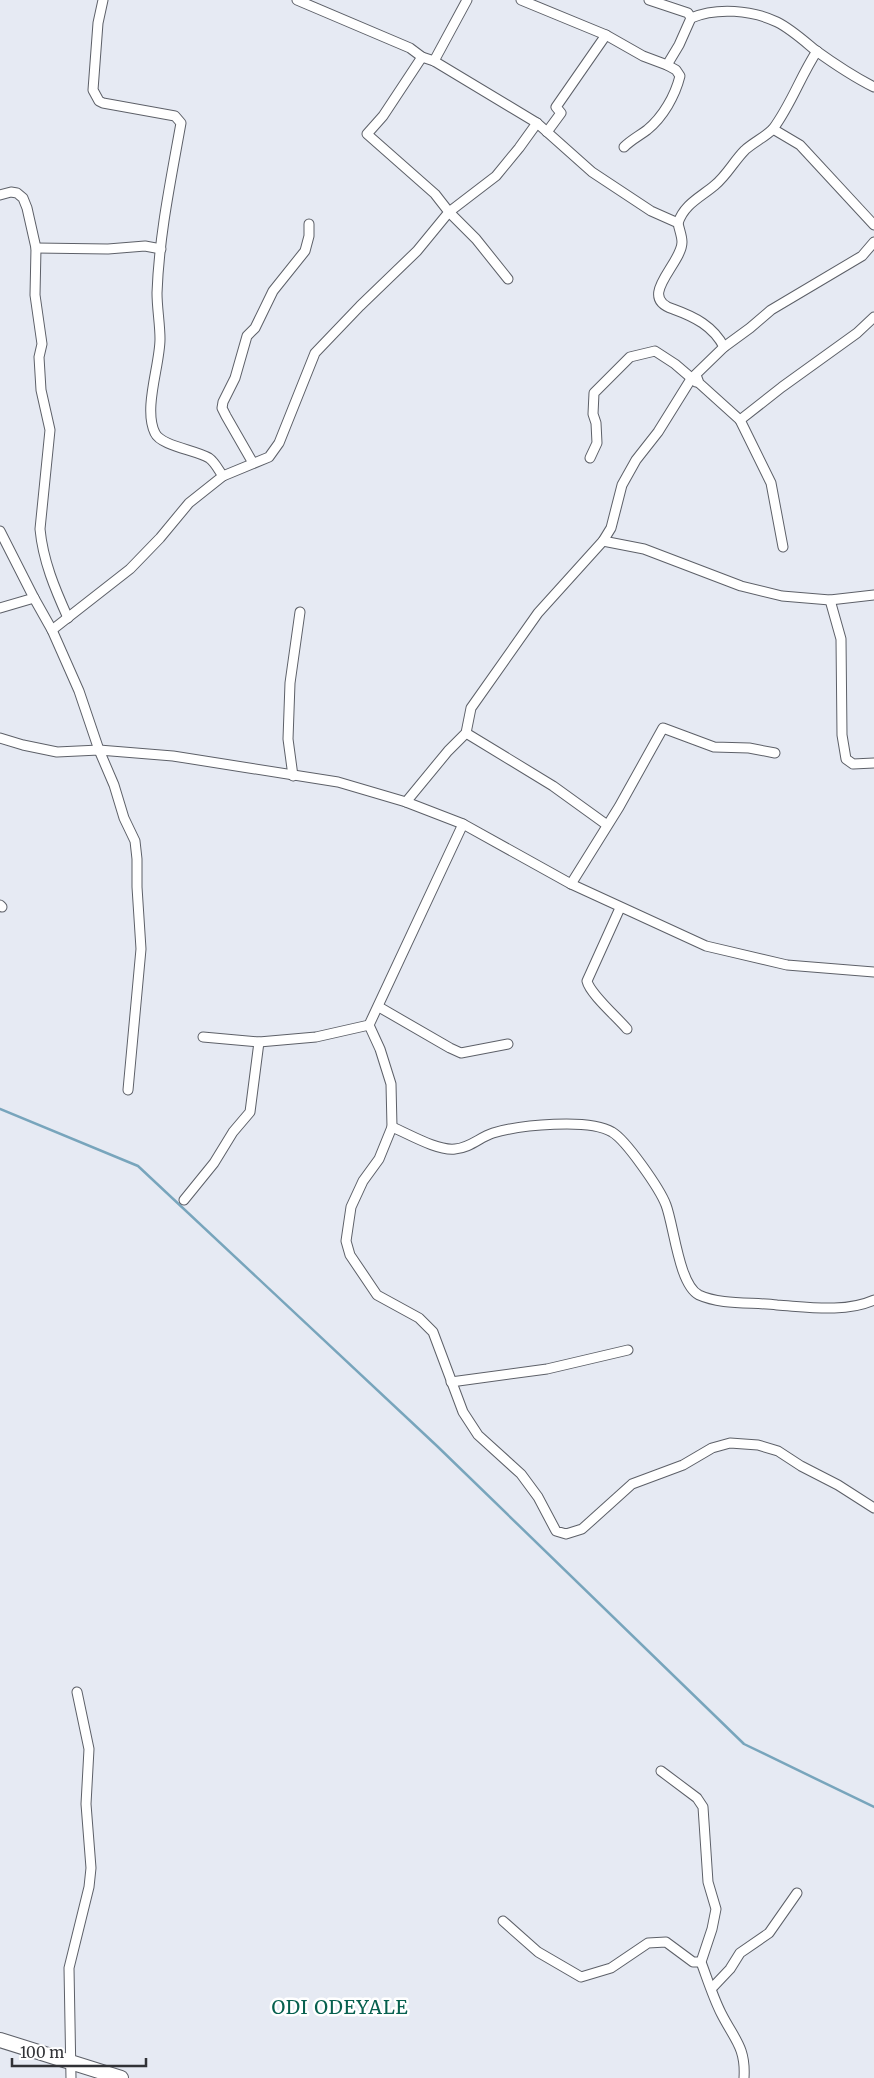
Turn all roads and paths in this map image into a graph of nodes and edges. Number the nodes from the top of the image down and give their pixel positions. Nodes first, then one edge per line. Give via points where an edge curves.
1 (103, 0) edge
2 (297, 0) edge
3 (467, 0) edge
4 (521, 0) edge
5 (649, 0) edge
6 (535, 3) edge
7 (691, 18) junction
8 (606, 35) junction
9 (817, 51) junction
10 (422, 57) junction
11 (434, 61) junction
12 (667, 65) junction
13 (874, 87) edge
14 (537, 123) junction
15 (773, 129) junction
16 (547, 132) junction
17 (624, 146) dead end
18 (0, 195) edge
19 (449, 212) junction
20 (678, 223) junction
21 (310, 224) dead end
22 (874, 225) edge
23 (874, 242) edge
24 (36, 248) junction
25 (161, 249) junction
26 (508, 279) dead end
27 (874, 317) edge
28 (724, 347) junction
29 (695, 379) junction
30 (740, 420) junction
31 (590, 458) dead end
32 (254, 463) junction
33 (223, 476) junction
34 (0, 531) edge
35 (603, 541) junction
36 (782, 547) dead end
37 (874, 595) edge
38 (34, 598) junction
39 (830, 600) junction
40 (0, 608) edge
41 (300, 612) dead end
42 (68, 618) junction
43 (52, 630) junction
44 (466, 733) junction
45 (0, 738) edge
46 (99, 750) junction
47 (775, 753) dead end
48 (874, 763) edge
49 (293, 776) junction
50 (406, 802) junction
51 (463, 824) junction
52 (607, 825) junction
53 (571, 884) junction
54 (620, 908) junction
55 (874, 972) edge
56 (378, 1007) junction
57 (368, 1025) junction
58 (627, 1029) dead end
59 (203, 1037) dead end
60 (259, 1042) junction
61 (508, 1044) dead end
62 (128, 1090) dead end
63 (392, 1128) junction
64 (184, 1200) dead end
65 (874, 1300) edge
66 (628, 1350) dead end
67 (451, 1382) junction
68 (874, 1508) edge
69 (77, 1692) dead end
70 (661, 1771) dead end
71 (797, 1893) dead end
72 (503, 1921) dead end
73 (700, 1962) junction
74 (712, 1988) junction
75 (0, 2040) edge
76 (71, 2078) edge
77 (121, 2078) edge
78 (744, 2078) edge

1 - 25 street via 93,90 96,97 104,103 175,116 181,123
2 - 10 street via 410,48
3 - 11 street
4 - 6 street
5 - 7 street via 688,13
6 - 8 street
7 - 9 street via 705,12 733,11 766,17 792,31
7 - 12 street
8 - 12 street via 643,56
8 - 16 street via 556,106 561,113
9 - 13 street
9 - 15 street via 804,70 787,110
10 - 11 street
10 - 19 street via 368,134 435,194
11 - 14 street
12 - 17 street via 680,76 677,89 648,130
14 - 16 street
14 - 19 street via 496,176
15 - 20 street via 746,150 719,181 694,200 681,214
15 - 22 street via 800,144
16 - 20 street via 600,178 651,211
18 - 24 street via 11,192 23,198
19 - 26 street
19 - 32 street via 418,251 316,353 279,444 269,457
20 - 28 street via 682,242 660,287 659,301 702,321 718,335
21 - 32 street via 306,251 273,291 255,328 247,336 235,378 223,402 226,416
23 - 28 street via 862,256 771,310
24 - 25 street via 145,246
24 - 42 street via 35,295 42,344 39,357 41,390 50,430 41,544 54,589
25 - 33 street via 157,294 160,340 153,383 152,426 159,438 211,459
27 - 30 street
28 - 29 street
29 - 30 street
29 - 31 street via 655,351 630,357 594,393 597,443
29 - 35 street via 636,460 622,485 611,528
30 - 36 street via 771,483
32 - 33 street
33 - 42 street via 189,503 130,569
34 - 38 street
35 - 39 street via 644,549 741,586 782,596
35 - 44 street via 538,613 471,708
37 - 39 street
38 - 40 street
38 - 43 street
39 - 48 street via 841,639 842,735 846,759 853,764
41 - 49 street via 290,692 288,739
42 - 43 street
43 - 46 street via 79,691
44 - 50 street
44 - 52 street via 553,786
45 - 46 street via 57,752
46 - 49 street via 173,756
46 - 62 street via 135,841 137,859 141,949
47 - 52 street via 714,747 662,728
49 - 50 street via 338,782
50 - 51 street
51 - 53 street
51 - 56 street
52 - 53 street
53 - 54 street
54 - 55 street via 706,946 787,966
54 - 58 street via 587,981 592,994
56 - 57 street
56 - 61 street via 461,1053
57 - 60 street via 316,1037
57 - 63 street via 391,1084
59 - 60 street
60 - 64 street via 250,1112
63 - 65 street via 454,1149 467,1147 493,1133 537,1125 592,1125 612,1132 666,1204 686,1283 698,1294 714,1300 810,1308 842,1307
63 - 67 street via 379,1159 351,1207 346,1241 350,1255 377,1295 419,1318 433,1332
66 - 67 street via 547,1369
67 - 68 street via 478,1435 521,1474 561,1534 582,1529 632,1484 684,1465 712,1448 730,1443 758,1445 778,1451
69 - 76 street via 89,1749 86,1804 91,1868 69,1968
70 - 73 street via 697,1798 703,1807 708,1885 716,1909
71 - 74 street via 769,1933 740,1953
72 - 73 street via 538,1952 581,1977 610,1968 648,1942 666,1942 693,1962
73 - 74 street
74 - 78 street via 745,2061
75 - 77 highway

